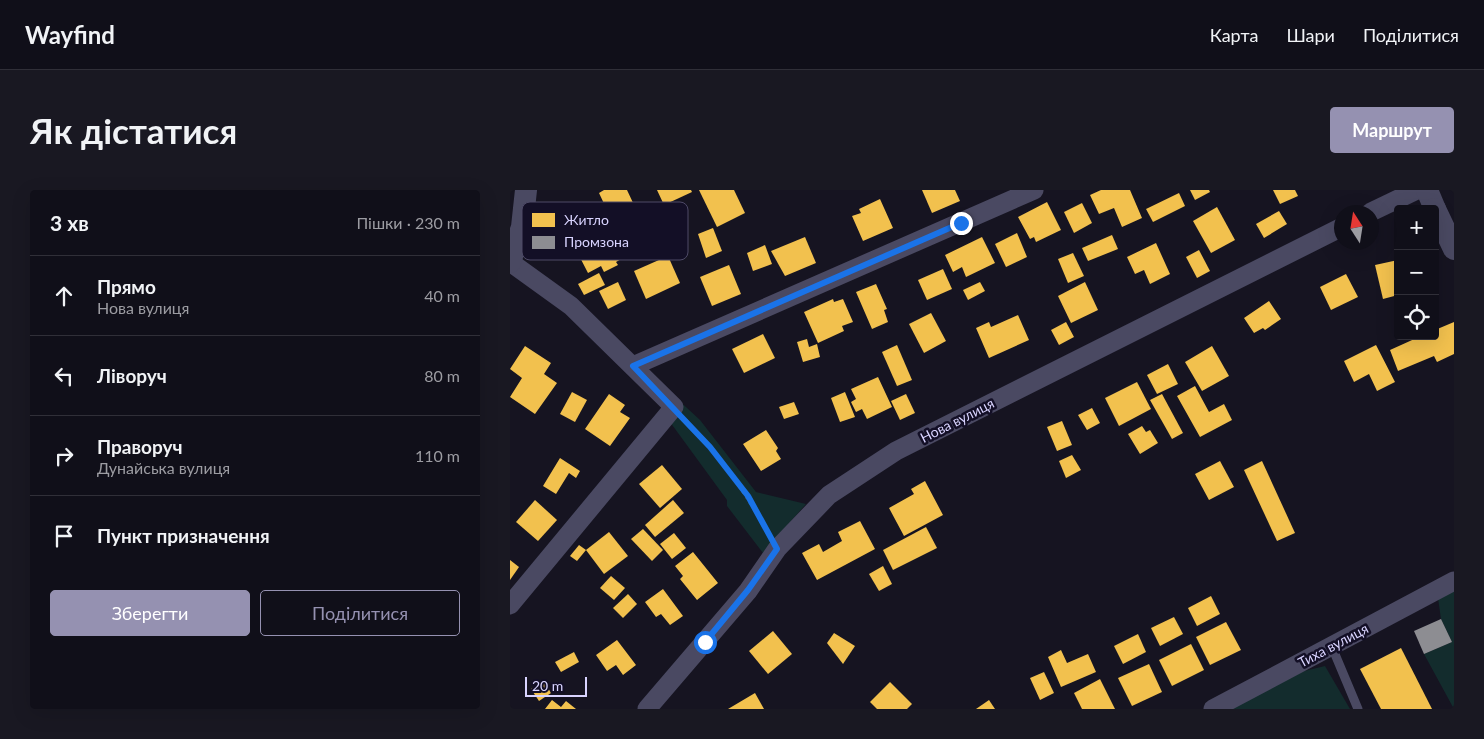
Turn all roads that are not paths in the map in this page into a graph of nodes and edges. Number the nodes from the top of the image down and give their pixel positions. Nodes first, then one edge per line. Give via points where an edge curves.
1 (1034, 190) edge
2 (1417, 190) edge
3 (1426, 190) edge
4 (1433, 205) edge
5 (1379, 208) edge
6 (1439, 218) edge
7 (522, 227) edge
8 (1334, 231) edge
9 (1454, 250) edge
10 (510, 262) edge
11 (633, 366) junction
12 (1454, 581) edge
13 (510, 605) edge
14 (1332, 647) junction
15 (647, 709) edge
16 (1213, 709) edge
17 (1358, 709) edge

1 - 11 street
2 - 5 street
3 - 4 street
6 - 9 street
7 - 10 street
8 - 15 street, Нова вулиця via 896,451 829,495 777,549 748,590
10 - 11 street via 572,306
11 - 13 street via 674,407
12 - 14 street, Тиха вулиця
14 - 16 street, Тиха вулиця
14 - 17 lane

